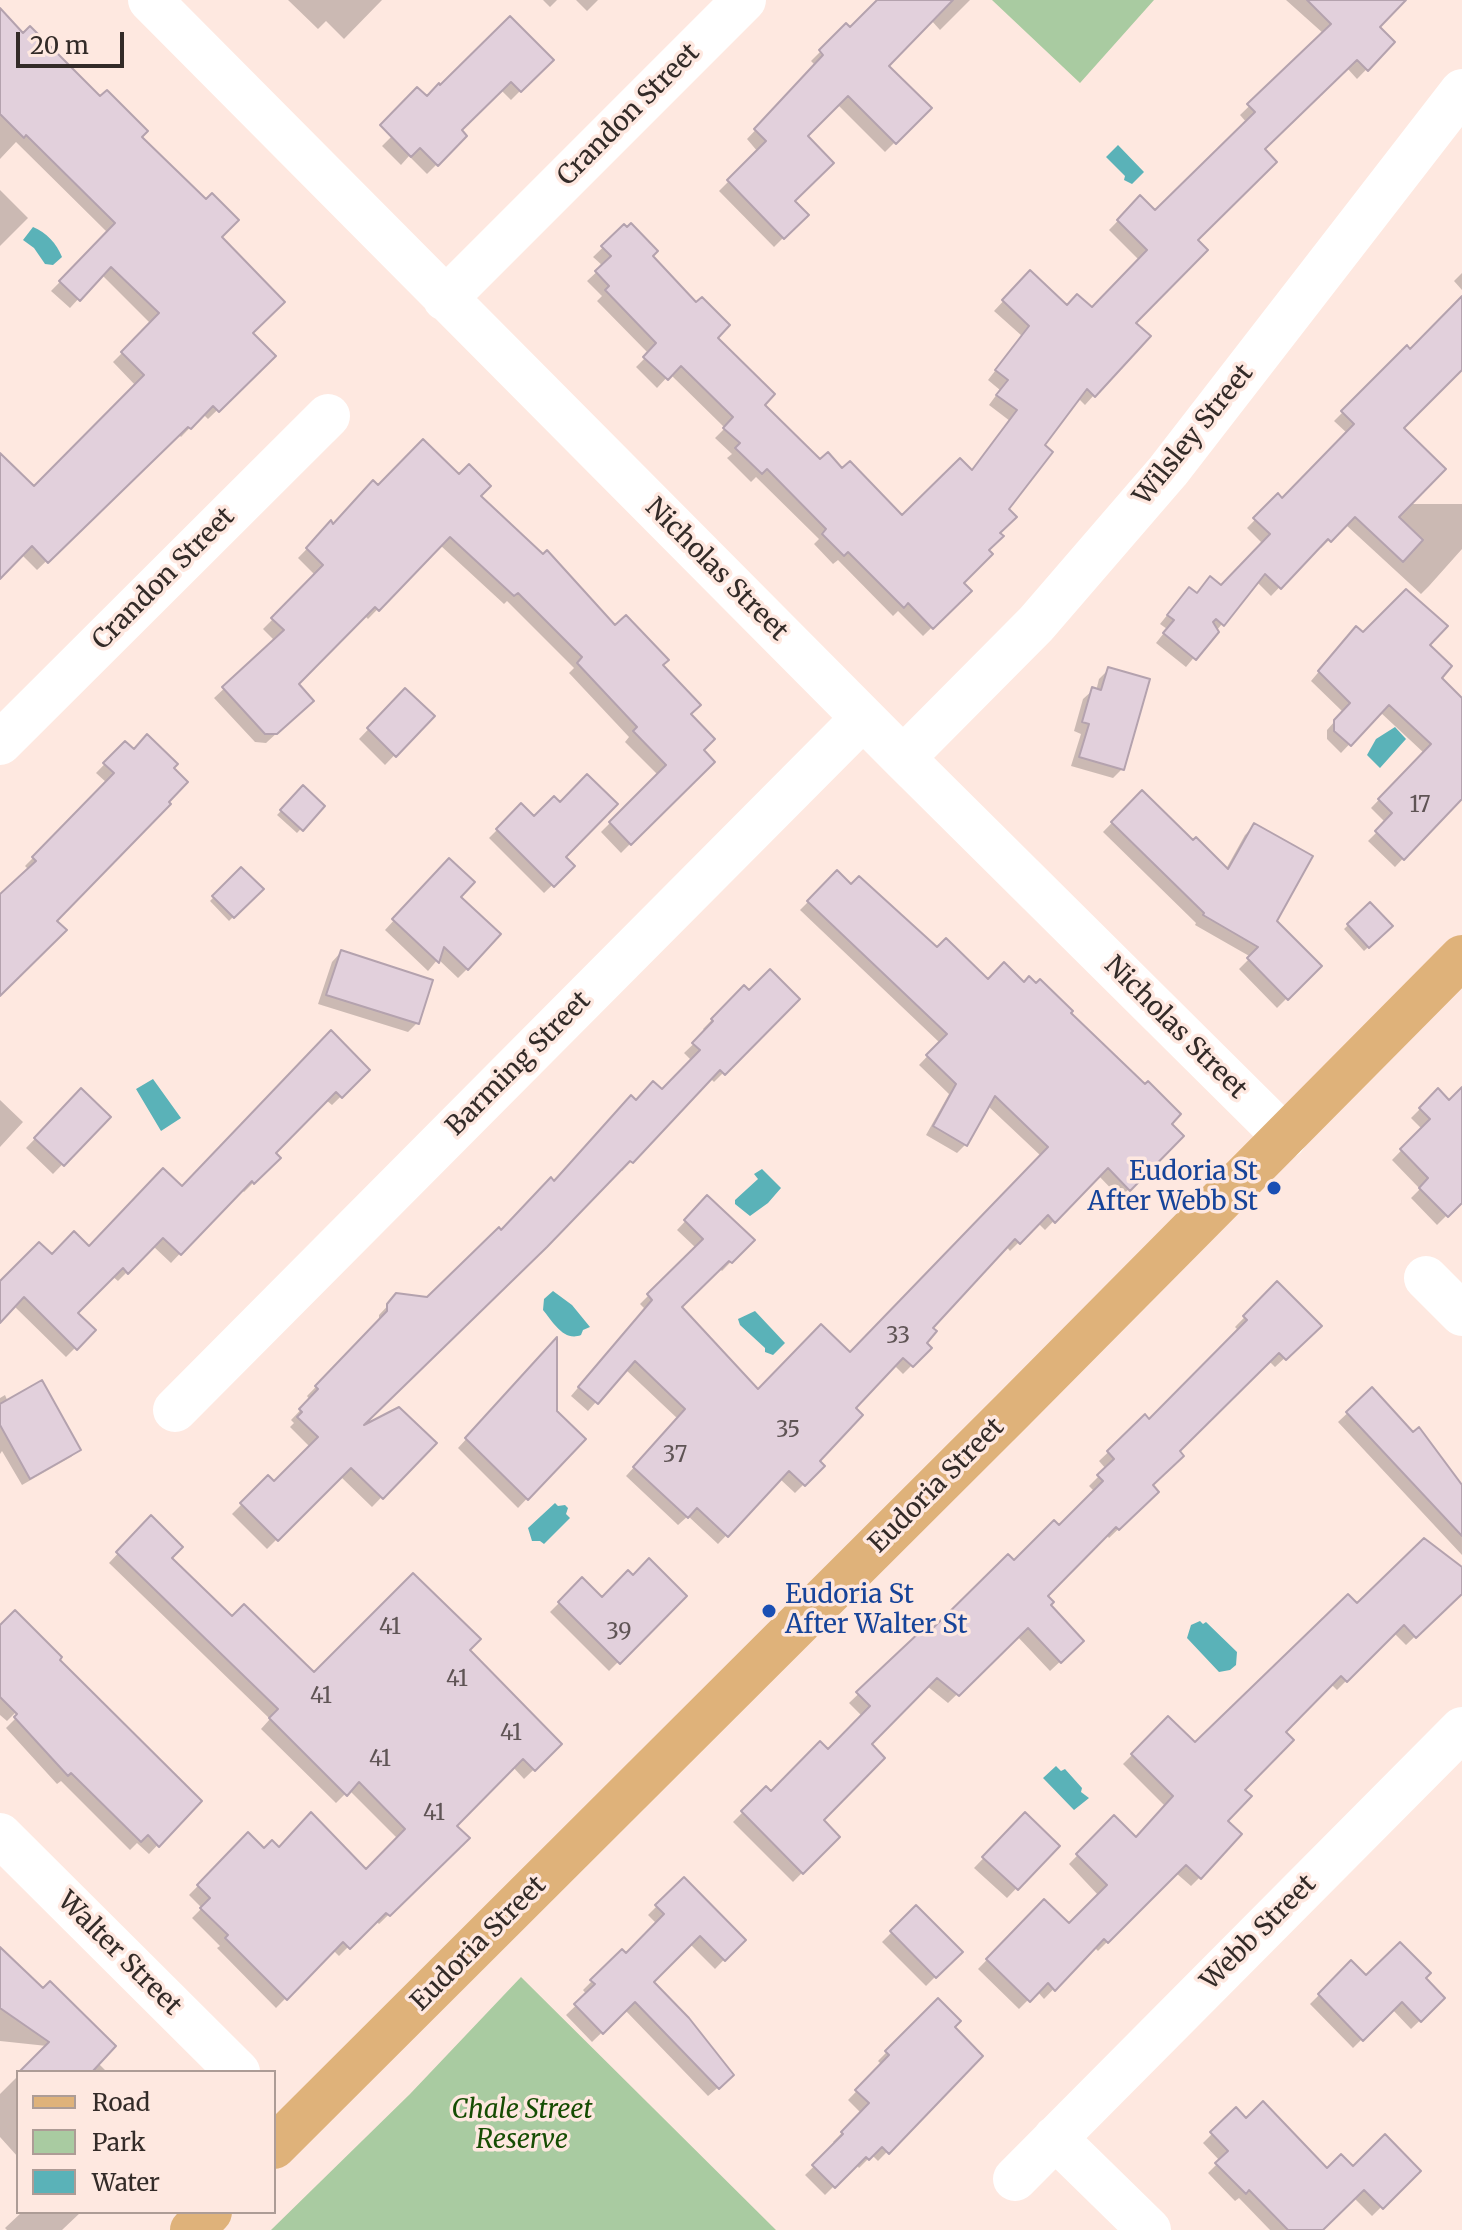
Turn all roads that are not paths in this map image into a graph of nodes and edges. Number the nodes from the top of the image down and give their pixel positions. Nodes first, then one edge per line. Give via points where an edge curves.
1 (150, 0) edge
2 (744, 0) edge
3 (1462, 91) edge
4 (445, 299) junction
5 (328, 416) dead end
6 (863, 718) junction
7 (0, 743) edge
8 (903, 758) junction
9 (1462, 957) edge
10 (1285, 1137) junction
11 (1426, 1278) dead end
12 (1462, 1314) edge
13 (175, 1410) dead end
14 (1462, 1729) edge
15 (0, 1835) edge
16 (236, 2070) edge
17 (281, 2128) edge
18 (1055, 2138) junction
19 (1015, 2179) dead end
20 (208, 2214) edge
21 (192, 2230) edge
22 (1149, 2230) edge

1 - 4 street, Nicholas Street
2 - 4 street, Crandon Street
3 - 8 street, Wilsley Street via 1168,471 1036,624
4 - 6 street, Nicholas Street
5 - 7 street, Crandon Street
6 - 8 street, Nicholas Street
6 - 13 street, Barming Street
8 - 10 street, Nicholas Street
9 - 10 main road, Eudoria Street
10 - 17 main road, Eudoria Street
11 - 12 street
14 - 18 street, Webb Street
15 - 16 street, Walter Street
18 - 19 street, Webb Street
18 - 22 street
20 - 21 main road

